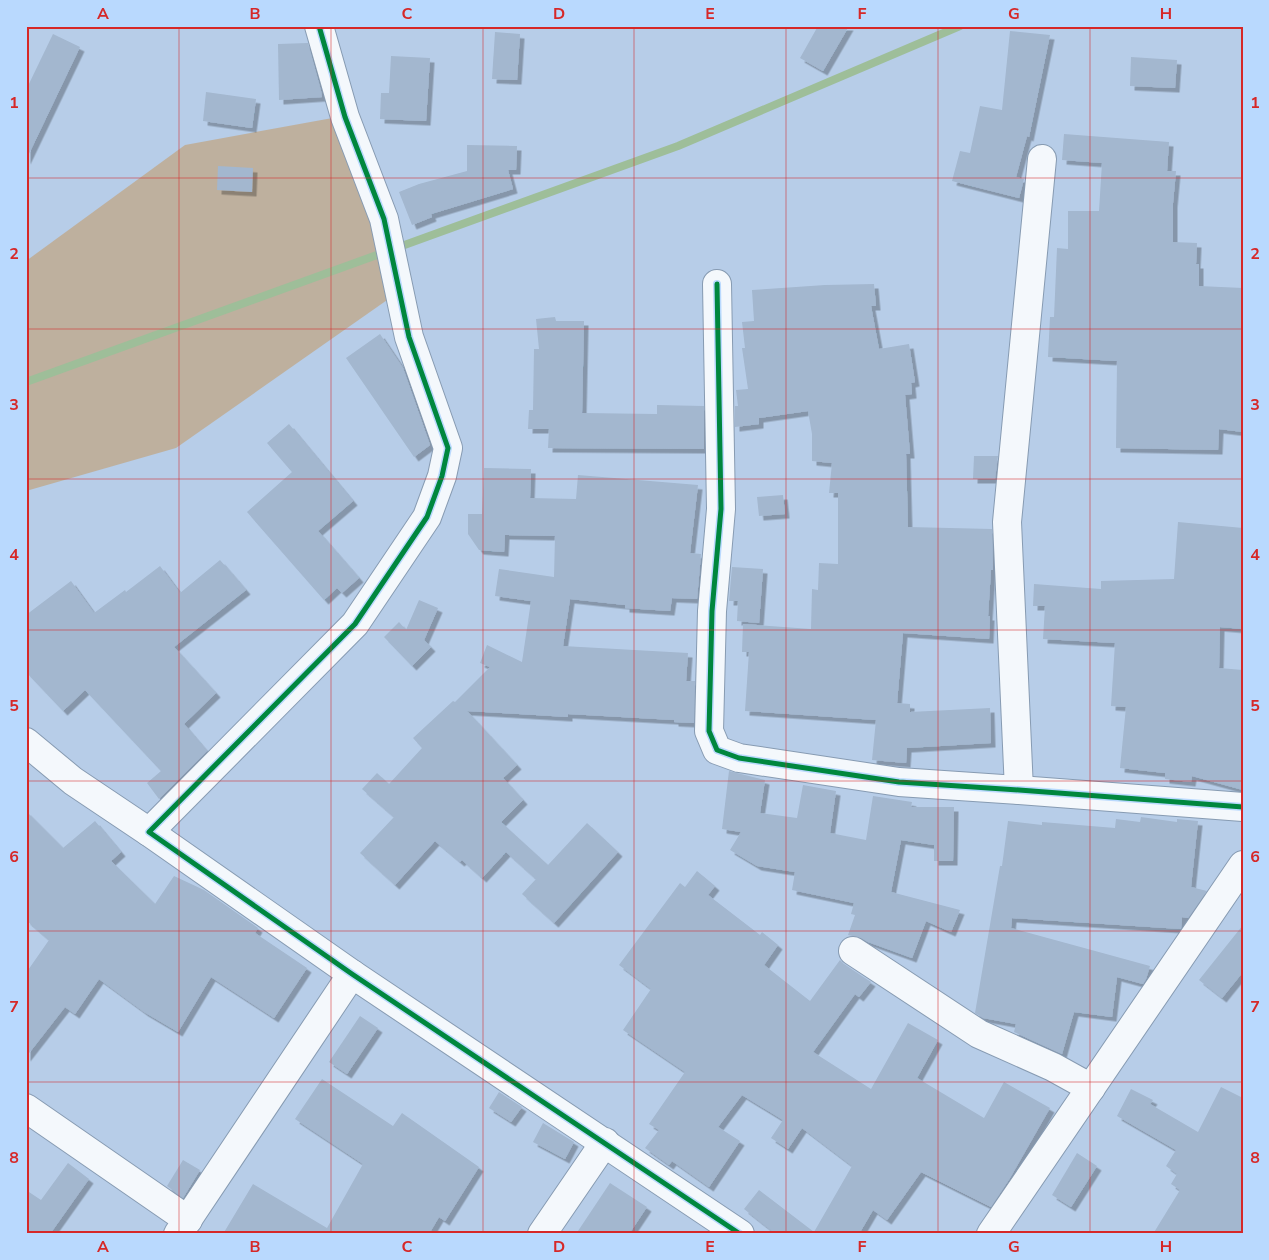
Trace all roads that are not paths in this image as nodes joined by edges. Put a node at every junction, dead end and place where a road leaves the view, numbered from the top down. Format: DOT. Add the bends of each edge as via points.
graph roads {
  1 [pos="319,26"];
  2 [pos="1042,159"];
  3 [pos="717,284"];
  4 [pos="26,742"];
  5 [pos="1019,790"];
  6 [pos="1243,807"];
  7 [pos="149,832"];
  8 [pos="1243,865"];
  9 [pos="853,951"];
  10 [pos="352,974"];
  11 [pos="1091,1088"];
  12 [pos="26,1108"];
  13 [pos="605,1142"];
  14 [pos="183,1227"];
  15 [pos="542,1234"];
  16 [pos="740,1234"];
  17 [pos="991,1234"];
  1 -- 7 [label="street" via="345,117 384,219 409,337 448,448 427,517 355,624"];
  2 -- 5 [label="street" via="1007,522"];
  3 -- 5 [label="street" via="721,509 712,611 709,731 717,750 739,758 900,782"];
  4 -- 7 [label="street" via="73,781"];
  5 -- 6 [label="street"];
  7 -- 10 [label="street"];
  8 -- 11 [label="street"];
  9 -- 11 [label="street" via="979,1034 1054,1067"];
  10 -- 13 [label="street"];
  10 -- 14 [label="street"];
  11 -- 17 [label="street"];
  12 -- 14 [label="street"];
  13 -- 15 [label="street"];
  13 -- 16 [label="street"];
}
